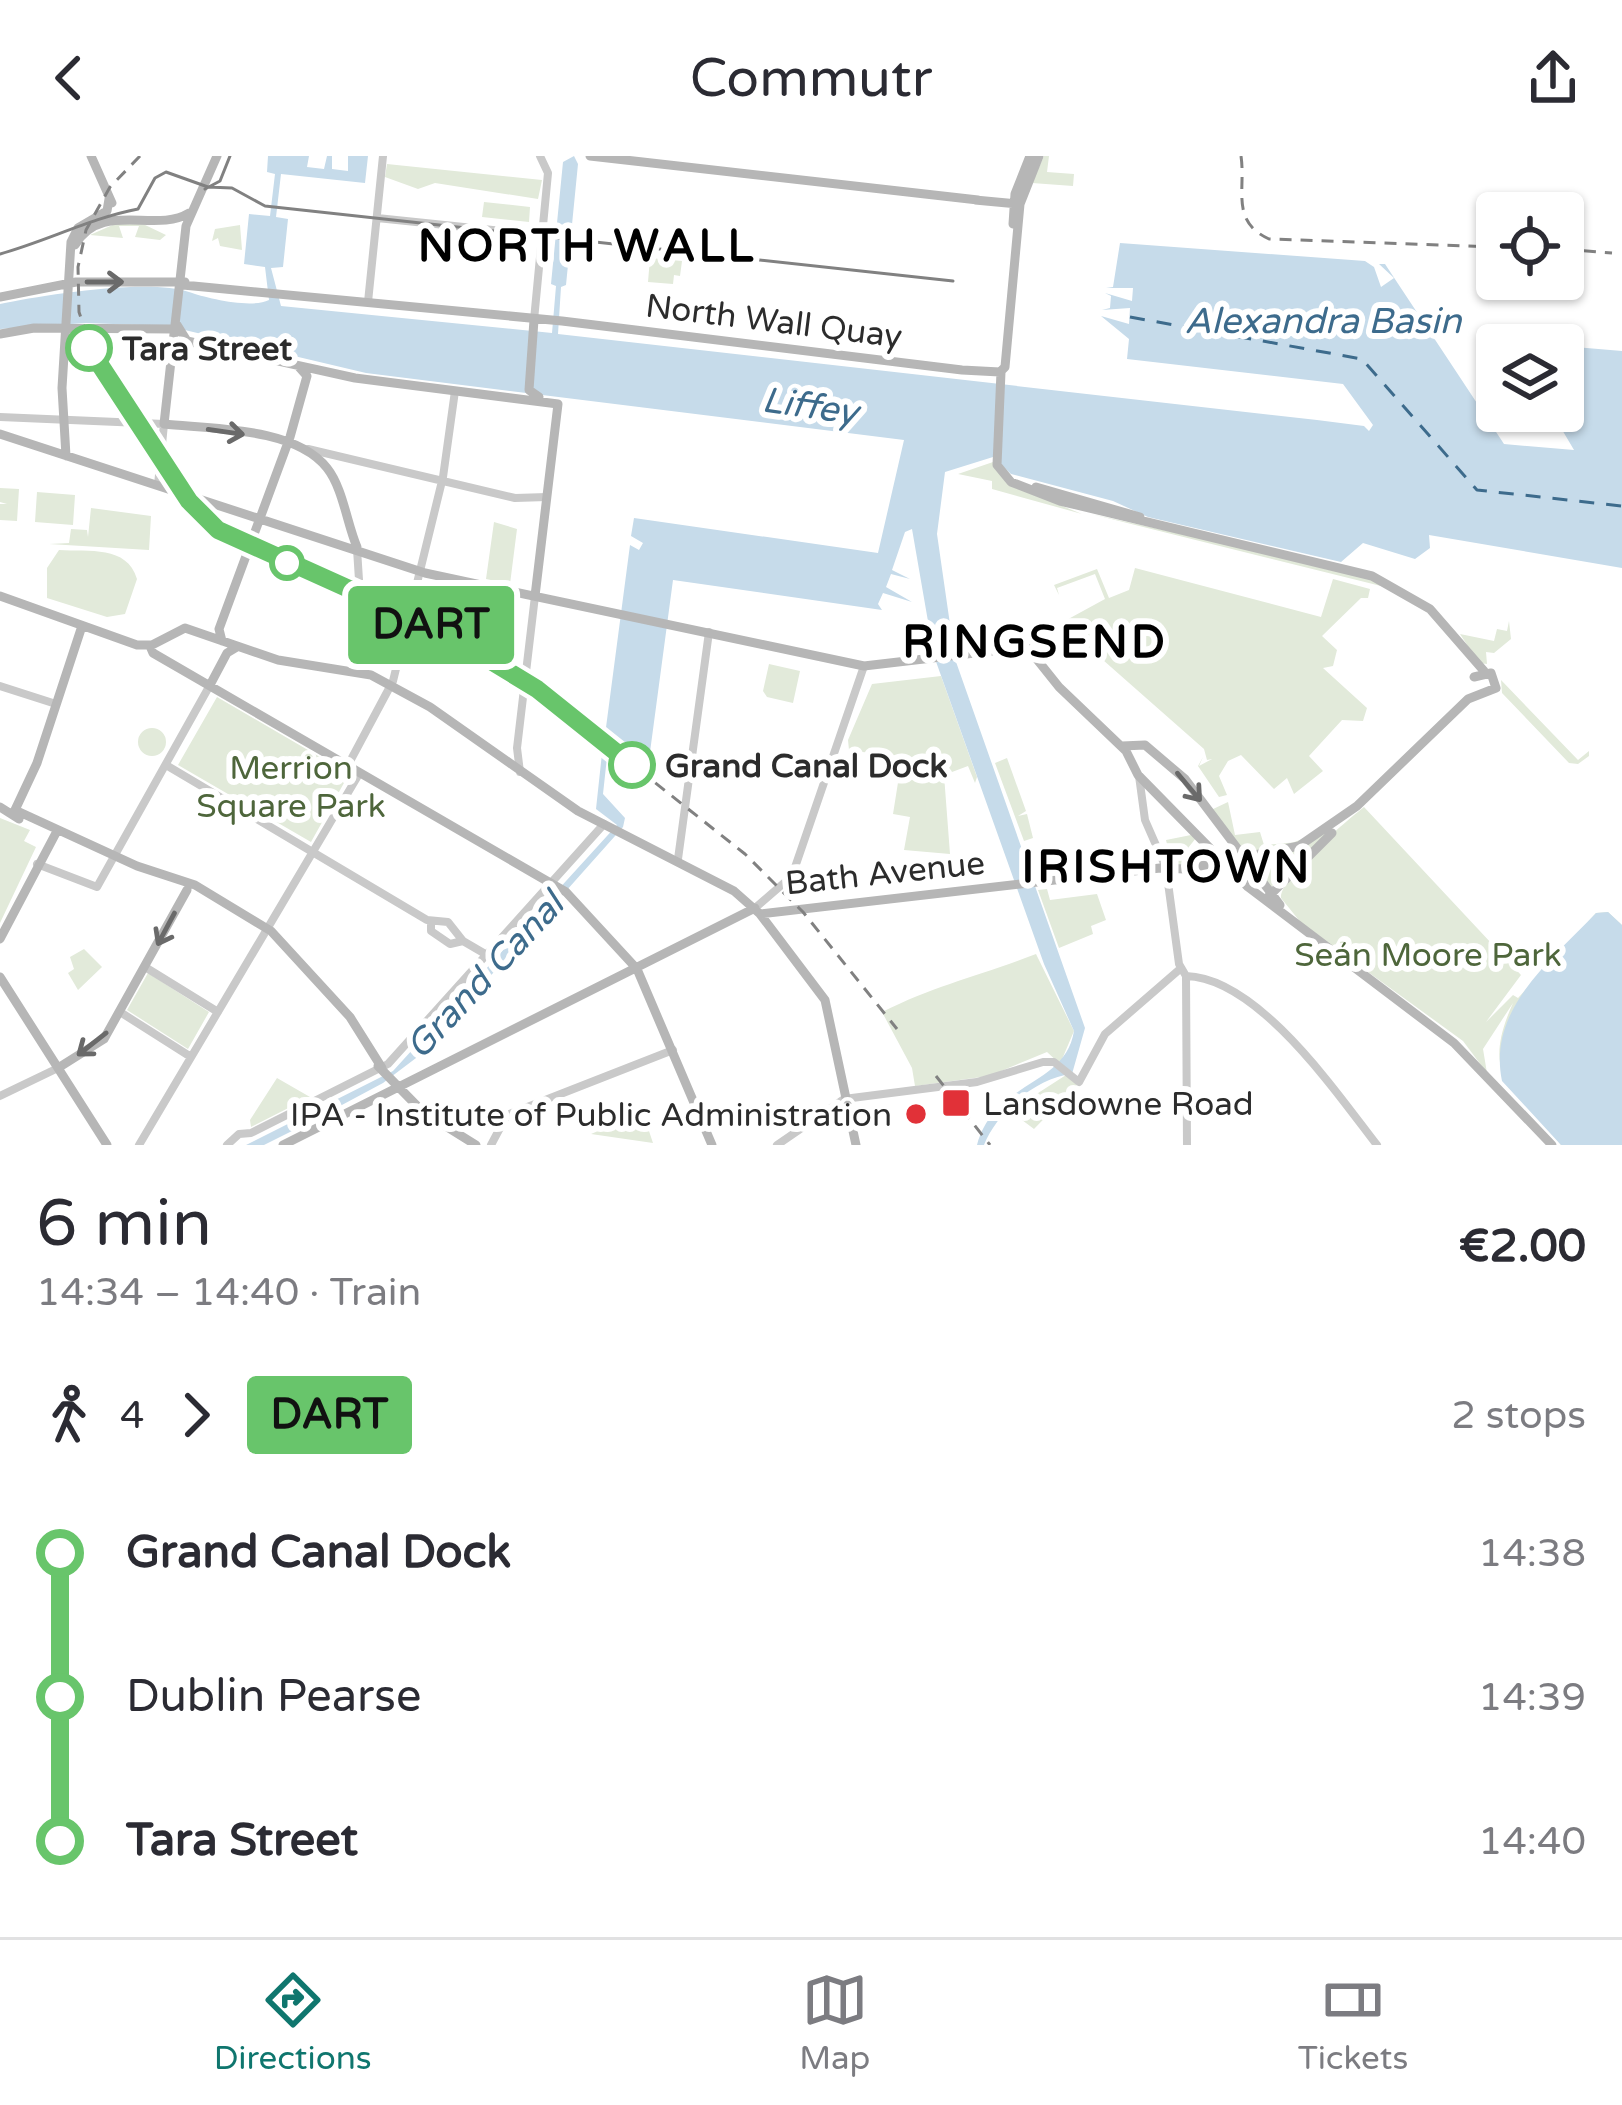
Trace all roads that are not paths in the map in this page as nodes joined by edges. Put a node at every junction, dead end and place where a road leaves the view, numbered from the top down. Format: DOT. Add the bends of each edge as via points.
graph roads {
  1 [pos="92,156"];
  2 [pos="217,156"];
  3 [pos="383,156"];
  4 [pos="540,156"];
  5 [pos="590,156"];
  6 [pos="1034,156"];
  7 [pos="110,199"];
  8 [pos="1017,204"];
  9 [pos="190,213"];
  10 [pos="121,218"];
  11 [pos="377,218"];
  12 [pos="157,220"];
  13 [pos="542,236"];
  14 [pos="185,257"];
  15 [pos="68,261"];
  16 [pos="185,285"];
  17 [pos="68,286"];
  18 [pos="0,297"];
  19 [pos="368,302"];
  20 [pos="539,324"];
  21 [pos="176,326"];
  22 [pos="66,327"];
  23 [pos="0,334"];
  24 [pos="293,365"];
  25 [pos="999,370"];
  26 [pos="322,371"];
  27 [pos="307,376"];
  28 [pos="455,391"];
  29 [pos="529,395"];
  30 [pos="0,417"];
  31 [pos="62,417"];
  32 [pos="164,424"];
  33 [pos="1,434"];
  34 [pos="288,443"];
  35 [pos="301,448"];
  36 [pos="66,456"];
  37 [pos="350,460"];
  38 [pos="333,478"];
  39 [pos="442,480"];
  40 [pos="158,485"];
  41 [pos="547,497"];
  42 [pos="254,517"];
  43 [pos="353,546"];
  44 [pos="420,572"];
  45 [pos="0,596"];
  46 [pos="535,596"];
  47 [pos="82,626"];
  48 [pos="219,628"];
  49 [pos="709,632"];
  50 [pos="209,637"];
  51 [pos="150,646"];
  52 [pos="224,646"];
  53 [pos="864,666"];
  54 [pos="364,673"];
  55 [pos="210,685"];
  56 [pos="0,686"];
  57 [pos="391,686"];
  58 [pos="56,704"];
  59 [pos="1122,746"];
  60 [pos="515,761"];
  61 [pos="166,765"];
  62 [pos="347,766"];
  63 [pos="359,774"];
  64 [pos="1138,775"];
  65 [pos="1357,806"];
  66 [pos="0,807"];
  67 [pos="15,814"];
  68 [pos="608,826"];
  69 [pos="56,831"];
  70 [pos="313,851"];
  71 [pos="1162,854"];
  72 [pos="113,856"];
  73 [pos="678,859"];
  74 [pos="1244,860"];
  75 [pos="1225,862"];
  76 [pos="38,863"];
  77 [pos="1166,868"];
  78 [pos="1149,869"];
  79 [pos="184,886"];
  80 [pos="560,887"];
  81 [pos="1257,894"];
  82 [pos="1269,897"];
  83 [pos="757,911"];
  84 [pos="431,922"];
  85 [pos="266,931"];
  86 [pos="0,939"];
  87 [pos="463,941"];
  88 [pos="487,956"];
  89 [pos="145,967"];
  90 [pos="637,969"];
  91 [pos="1183,972"];
  92 [pos="0,977"];
  93 [pos="120,1012"];
  94 [pos="218,1012"];
  95 [pos="673,1050"];
  96 [pos="191,1058"];
  97 [pos="58,1068"];
  98 [pos="390,1078"];
  99 [pos="0,1096"];
  100 [pos="849,1099"];
  101 [pos="462,1141"];
  102 [pos="107,1145"];
  103 [pos="139,1145"];
  104 [pos="227,1145"];
  105 [pos="284,1145"];
  106 [pos="476,1145"];
  107 [pos="491,1145"];
  108 [pos="712,1145"];
  109 [pos="777,1145"];
  110 [pos="856,1145"];
  111 [pos="1187,1145"];
  112 [pos="1377,1145"];
  113 [pos="1552,1145"];
  1 -- 7 [label="main road"];
  2 -- 9 [label="main road"];
  3 -- 11 [label="street"];
  4 -- 13 [label="street" via="548,173"];
  5 -- 8 [label="main road"];
  6 -- 8 [label="main road"];
  7 -- 10 [label="main road"];
  7 -- 15 [label="main road" via="104,214 78,228"];
  8 -- 25 [label="main road"];
  9 -- 12 [label="main road"];
  9 -- 14 [label="main road"];
  10 -- 12 [label="main road"];
  10 -- 15 [label="main road" via="82,235"];
  11 -- 13 [label="street"];
  11 -- 19 [label="street"];
  12 -- 14 [label="main road"];
  13 -- 20 [label="street"];
  14 -- 16 [label="main road"];
  15 -- 17 [label="main road"];
  17 -- 16 [label="main road, one-way"];
  16 -- 19 [label="main road"];
  16 -- 21 [label="main road"];
  17 -- 18 [label="main road"];
  17 -- 22 [label="main road"];
  19 -- 20 [label="main road"];
  20 -- 25 [label="main road, North Wall Quay"];
  20 -- 29 [label="main road"];
  21 -- 22 [label="main road" via="168,333"];
  21 -- 24 [label="main road" via="189,342"];
  21 -- 32 [label="main road"];
  22 -- 23 [label="main road"];
  22 -- 31 [label="main road"];
  24 -- 26 [label="main road"];
  24 -- 27 [label="main road"];
  25 -- 65 [label="main road" via="997,461 1000,474 1018,485 1381,580 1430,608 1476,682"];
  26 -- 27 [label="main road"];
  26 -- 28 [label="main road"];
  27 -- 34 [label="main road"];
  28 -- 29 [label="main road"];
  28 -- 39 [label="street"];
  29 -- 41 [label="main road" via="558,404"];
  30 -- 31 [label="street"];
  31 -- 32 [label="street"];
  31 -- 36 [label="main road"];
  32 -- 34 [label="main road, one-way"];
  32 -- 40 [label="street"];
  33 -- 36 [label="main road"];
  34 -- 35 [label="main road"];
  34 -- 42 [label="main road"];
  35 -- 37 [label="street"];
  35 -- 38 [label="main road"];
  36 -- 40 [label="main road"];
  37 -- 38 [label="street"];
  37 -- 39 [label="street"];
  38 -- 43 [label="main road"];
  39 -- 41 [label="street"];
  39 -- 44 [label="street"];
  40 -- 42 [label="main road"];
  41 -- 46 [label="main road"];
  42 -- 43 [label="main road"];
  42 -- 48 [label="main road"];
  43 -- 44 [label="main road"];
  43 -- 54 [label="street"];
  44 -- 46 [label="main road"];
  44 -- 57 [label="street"];
  45 -- 47 [label="main road"];
  46 -- 49 [label="main road"];
  46 -- 60 [label="street"];
  47 -- 51 [label="main road"];
  47 -- 58 [label="main road"];
  48 -- 50 [label="main road"];
  48 -- 52 [label="main road"];
  49 -- 53 [label="main road"];
  49 -- 73 [label="street"];
  50 -- 51 [label="main road" via="183,628"];
  50 -- 52 [label="main road"];
  51 -- 55 [label="main road"];
  52 -- 54 [label="main road"];
  52 -- 55 [label="main road"];
  53 -- 59 [label="main road" via="1015,646 1034,652"];
  53 -- 83 [label="street" via="792,876"];
  54 -- 57 [label="main road"];
  55 -- 61 [label="street"];
  55 -- 62 [label="main road"];
  56 -- 58 [label="street"];
  57 -- 60 [label="main road"];
  57 -- 62 [label="street"];
  58 -- 67 [label="main road"];
  59 -- 64 [label="main road"];
  59 -- 74 [label="main road, one-way" via="1145,745 1185,779"];
  60 -- 68 [label="main road"];
  61 -- 70 [label="street"];
  61 -- 72 [label="street"];
  62 -- 63 [label="main road"];
  63 -- 70 [label="street"];
  63 -- 80 [label="main road"];
  64 -- 71 [label="street" via="1145,820"];
  64 -- 75 [label="main road"];
  65 -- 74 [label="main road, Bath Avenue" via="1299,846"];
  65 -- 82 [label="main road"];
  66 -- 67 [label="main road"];
  67 -- 69 [label="main road"];
  67 -- 76 [label="main road" via="43,832"];
  68 -- 73 [label="main road"];
  68 -- 80 [label="street"];
  69 -- 72 [label="main road"];
  69 -- 76 [label="main road"];
  70 -- 84 [label="street"];
  70 -- 85 [label="street"];
  71 -- 77 [label="street"];
  71 -- 78 [label="street"];
  72 -- 76 [label="street" via="96,888"];
  72 -- 79 [label="main road"];
  73 -- 83 [label="main road"];
  74 -- 75 [label="main road, Bath Avenue"];
  74 -- 81 [label="main road" via="1245,880"];
  74 -- 82 [label="main road"];
  75 -- 77 [label="main road, Bath Avenue"];
  75 -- 81 [label="main road"];
  76 -- 86 [label="main road"];
  77 -- 78 [label="main road, Bath Avenue"];
  77 -- 91 [label="street"];
  78 -- 83 [label="main road, Bath Avenue"];
  79 -- 85 [label="main road"];
  79 -- 89 [label="main road, one-way"];
  80 -- 88 [label="street"];
  80 -- 90 [label="main road"];
  81 -- 82 [label="main road"];
  82 -- 113 [label="main road" via="1454,1043"];
  83 -- 90 [label="main road"];
  83 -- 100 [label="main road" via="825,1000"];
  84 -- 87 [label="street" via="452,924"];
  84 -- 87 [label="street" via="438,938"];
  85 -- 94 [label="street"];
  85 -- 98 [label="main road"];
  87 -- 88 [label="street"];
  88 -- 98 [label="street"];
  89 -- 93 [label="main road"];
  89 -- 94 [label="street"];
  90 -- 95 [label="main road"];
  90 -- 98 [label="main road"];
  91 -- 100 [label="street" via="1105,1034 1079,1082 1043,1062 977,1082"];
  91 -- 111 [label="street"];
  91 -- 112 [label="street" via="1236,990 1264,1012"];
  92 -- 97 [label="main road"];
  93 -- 96 [label="street"];
  93 -- 97 [label="main road, one-way" via="104,1039"];
  94 -- 96 [label="street"];
  95 -- 107 [label="street" via="507,1115"];
  95 -- 108 [label="main road"];
  96 -- 103 [label="street"];
  97 -- 99 [label="street"];
  97 -- 102 [label="main road"];
  98 -- 101 [label="main road"];
  98 -- 104 [label="street"];
  98 -- 105 [label="main road"];
  100 -- 109 [label="street"];
  100 -- 110 [label="main road"];
  101 -- 106 [label="main road"];
}
